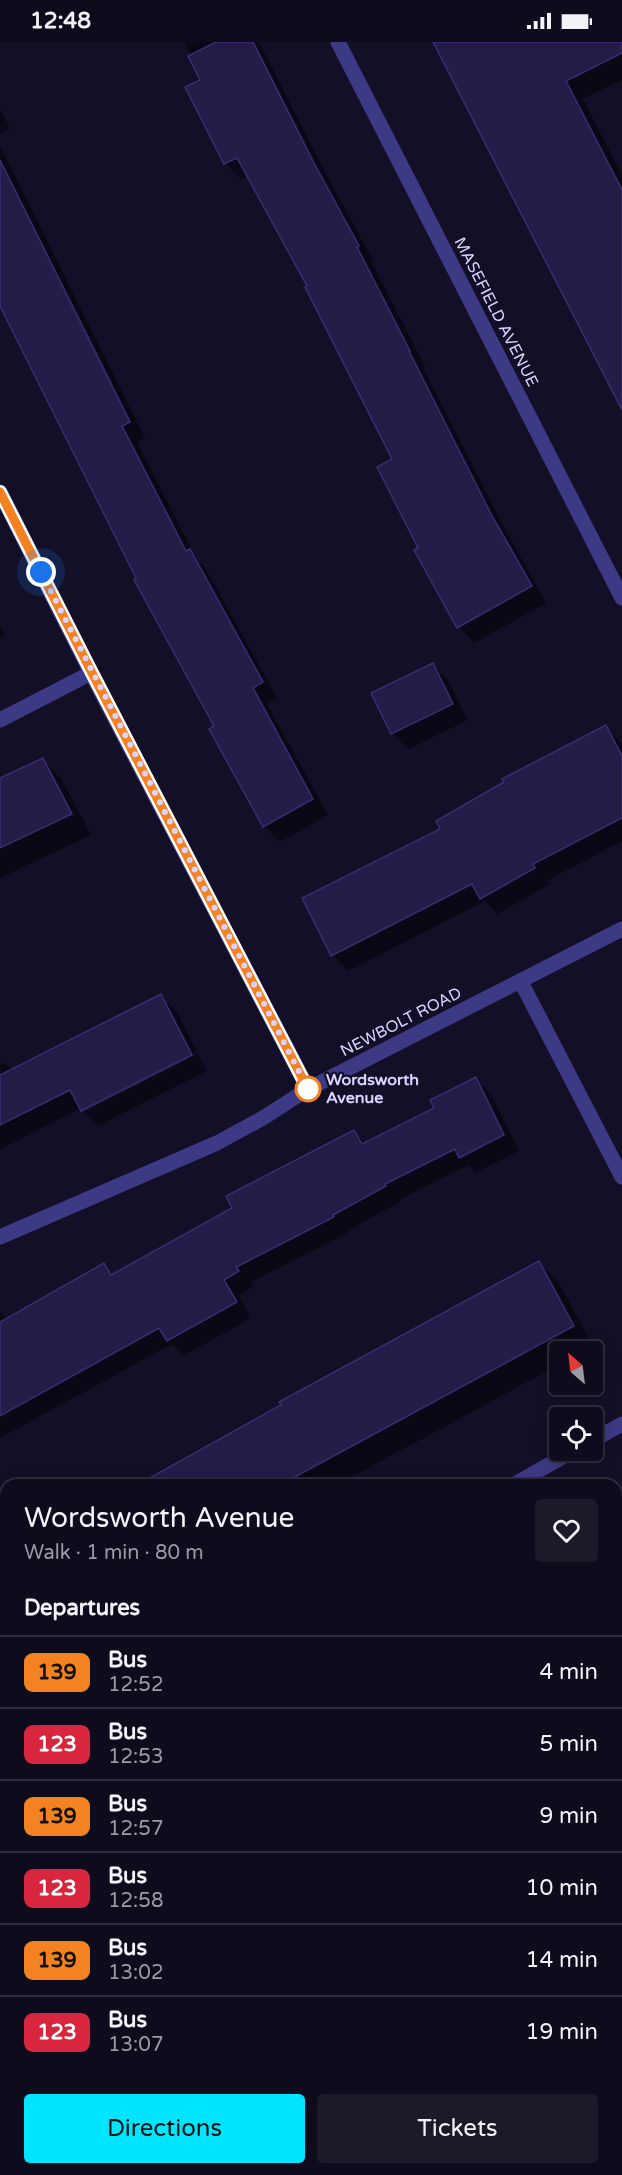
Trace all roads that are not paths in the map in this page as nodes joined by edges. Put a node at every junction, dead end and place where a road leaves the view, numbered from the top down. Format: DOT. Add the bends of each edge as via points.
graph roads {
  1 [pos="338,42"];
  2 [pos="0,492"];
  3 [pos="622,598"];
  4 [pos="92,673"];
  5 [pos="0,720"];
  6 [pos="622,929"];
  7 [pos="520,982"];
  8 [pos="308,1089"];
  9 [pos="622,1177"];
  10 [pos="0,1237"];
  11 [pos="622,1424"];
  12 [pos="603,1435"];
  13 [pos="556,1461"];
  14 [pos="524,1479"];
  1 -- 3 [label="street, MASEFIELD AVENUE"];
  2 -- 4 [label="street"];
  4 -- 5 [label="street"];
  4 -- 8 [label="street"];
  6 -- 7 [label="street, NEWBOLT ROAD"];
  7 -- 8 [label="street, NEWBOLT ROAD"];
  7 -- 9 [label="street"];
  8 -- 10 [label="street, NEWBOLT ROAD" via="217,1143"];
  11 -- 12 [label="street"];
  13 -- 14 [label="street"];
}
